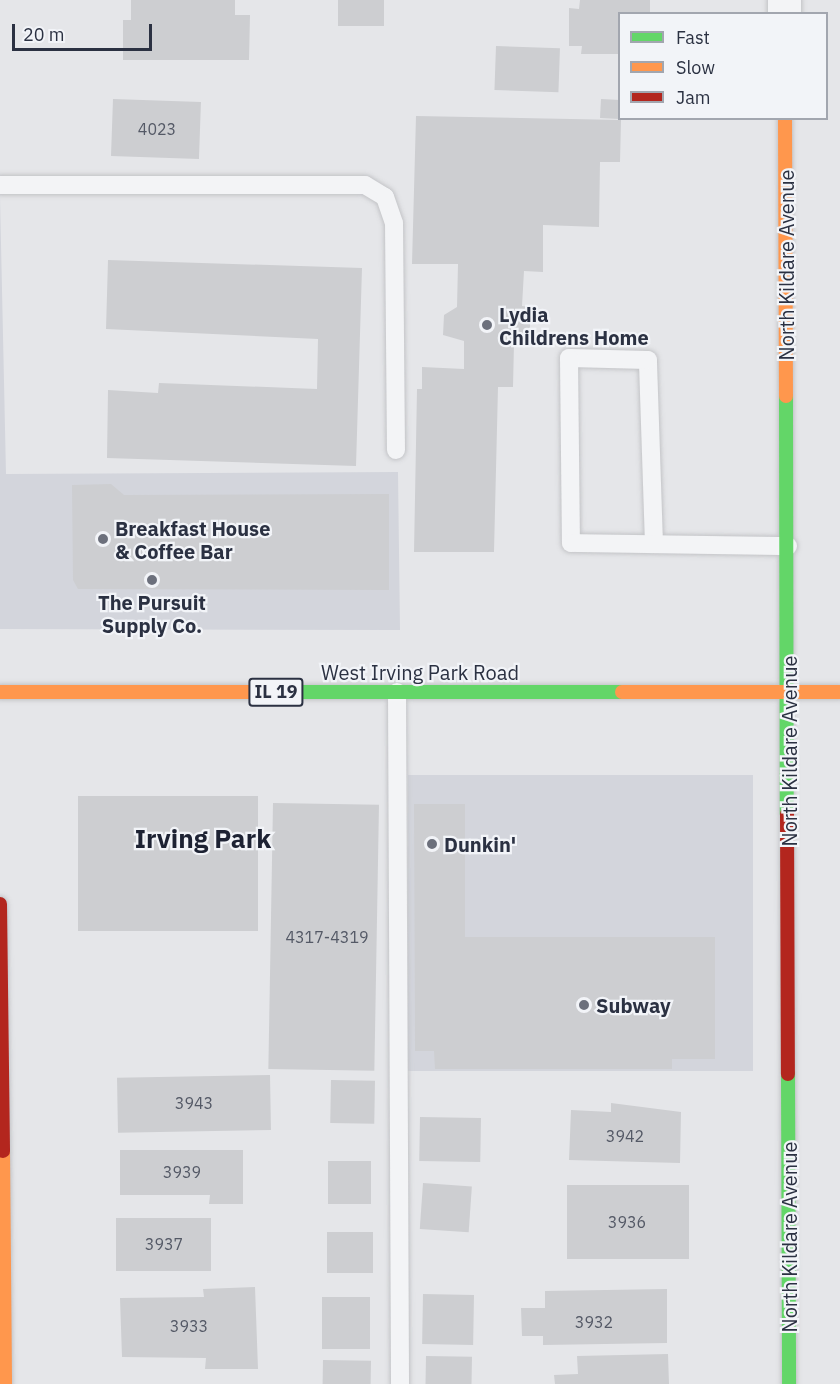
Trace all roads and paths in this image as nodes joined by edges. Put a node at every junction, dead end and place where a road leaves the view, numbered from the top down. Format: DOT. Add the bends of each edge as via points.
graph roads {
  1 [pos="785,120"];
  2 [pos="0,184"];
  3 [pos="396,450"];
  4 [pos="654,544"];
  5 [pos="788,546"];
  6 [pos="0,692"];
  7 [pos="397,692"];
  8 [pos="789,692"];
  9 [pos="840,692"];
  10 [pos="0,904"];
  11 [pos="5,1384"];
  12 [pos="400,1384"];
  13 [pos="789,1384"];
  1 -- 5 [label="street, North Kildare Avenue"];
  2 -- 3 [label="lane" via="365,185 385,197 394,223"];
  4 -- 4 [label="lane" via="571,543 569,358 648,360"];
  4 -- 5 [label="lane"];
  5 -- 8 [label="street, North Kildare Avenue"];
  6 -- 7 [label="street, West Irving Park Road / IL 19"];
  7 -- 8 [label="street, West Irving Park Road / IL 19"];
  7 -- 12 [label="lane"];
  8 -- 9 [label="street, West Irving Park Road / IL 19"];
  8 -- 13 [label="street, North Kildare Avenue"];
  10 -- 11 [label="street"];
}
